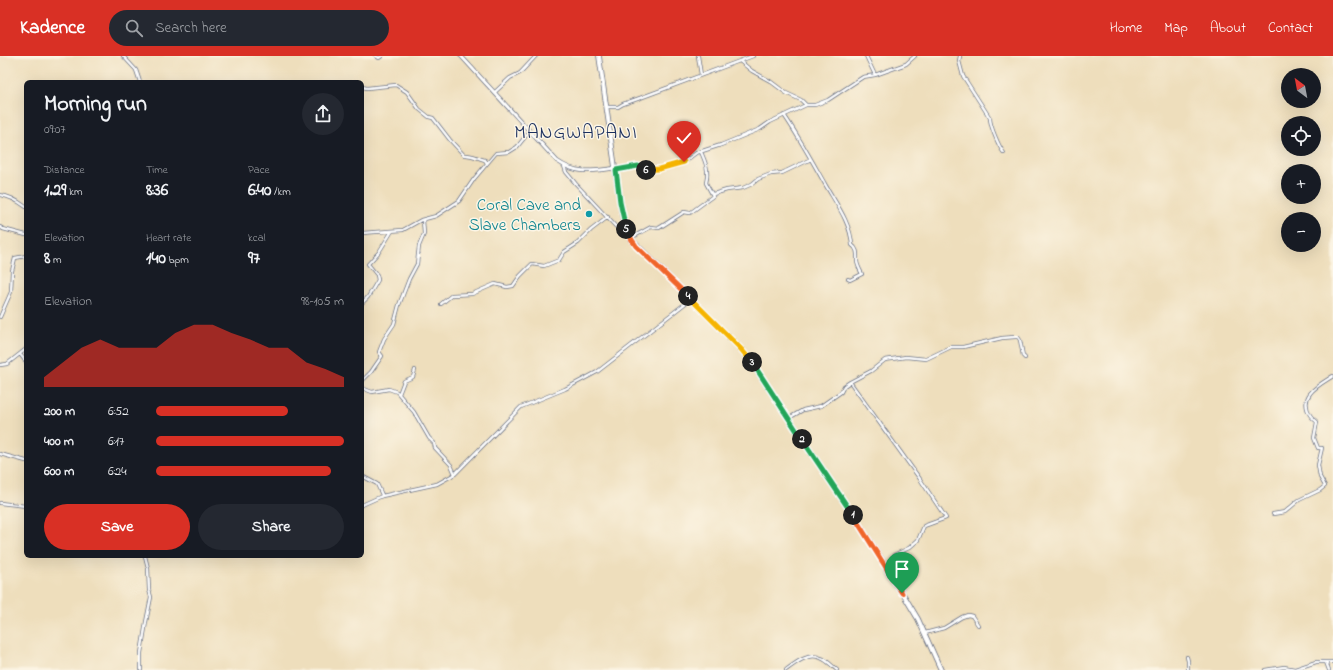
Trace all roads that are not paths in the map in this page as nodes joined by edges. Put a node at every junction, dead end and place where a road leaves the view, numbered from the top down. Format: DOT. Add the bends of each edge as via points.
graph roads {
  1 [pos="123,56"];
  2 [pos="376,56"];
  3 [pos="382,56"];
  4 [pos="461,56"];
  5 [pos="536,56"];
  6 [pos="599,56"];
  7 [pos="698,56"];
  8 [pos="753,56"];
  9 [pos="866,56"];
  10 [pos="960,56"];
  11 [pos="914,57"];
  12 [pos="741,62"];
  13 [pos="701,75"];
  14 [pos="875,75"];
  15 [pos="139,80"];
  16 [pos="364,87"];
  17 [pos="495,92"];
  18 [pos="806,105"];
  19 [pos="606,107"];
  20 [pos="784,115"];
  21 [pos="529,132"];
  22 [pos="701,152"];
  23 [pos="1004,153"];
  24 [pos="811,159"];
  25 [pos="487,163"];
  26 [pos="564,166"];
  27 [pos="616,169"];
  28 [pos="713,194"];
  29 [pos="0,195"];
  30 [pos="24,206"];
  31 [pos="608,217"];
  32 [pos="423,220"];
  33 [pos="0,227"];
  34 [pos="393,230"];
  35 [pos="627,232"];
  36 [pos="364,233"];
  37 [pos="24,234"];
  38 [pos="631,239"];
  39 [pos="24,256"];
  40 [pos="848,279"];
  41 [pos="691,299"];
  42 [pos="364,301"];
  43 [pos="441,304"];
  44 [pos="0,317"];
  45 [pos="24,351"];
  46 [pos="20,354"];
  47 [pos="1025,358"];
  48 [pos="24,359"];
  49 [pos="0,365"];
  50 [pos="415,370"];
  51 [pos="1333,376"];
  52 [pos="364,378"];
  53 [pos="850,382"];
  54 [pos="364,389"];
  55 [pos="399,394"];
  56 [pos="789,418"];
  57 [pos="0,454"];
  58 [pos="24,460"];
  59 [pos="455,474"];
  60 [pos="364,477"];
  61 [pos="382,496"];
  62 [pos="0,503"];
  63 [pos="364,504"];
  64 [pos="24,506"];
  65 [pos="1273,514"];
  66 [pos="146,558"];
  67 [pos="887,567"];
  68 [pos="978,625"];
  69 [pos="925,633"];
  70 [pos="1187,657"];
  71 [pos="1326,662"];
  72 [pos="1333,662"];
  73 [pos="141,670"];
  74 [pos="786,670"];
  75 [pos="837,670"];
  76 [pos="940,670"];
  77 [pos="1188,670"];
  78 [pos="1265,670"];
  79 [pos="1329,670"];
  1 -- 15 [label="street" via="136,70"];
  2 -- 3 [label="street"];
  4 -- 17 [label="street"];
  5 -- 17 [label="street" via="520,74 510,78"];
  6 -- 19 [label="main road"];
  7 -- 13 [label="street"];
  8 -- 12 [label="street"];
  9 -- 14 [label="street"];
  10 -- 23 [label="street" via="963,76 990,118"];
  11 -- 14 [label="street" via="906,64"];
  12 -- 13 [label="street"];
  12 -- 18 [label="street"];
  13 -- 19 [label="street" via="618,107"];
  14 -- 18 [label="street" via="863,77 828,100"];
  16 -- 25 [label="street" via="396,85 407,92 415,104 433,118 464,155 472,155"];
  17 -- 21 [label="street"];
  18 -- 20 [label="street"];
  19 -- 27 [label="main road"];
  20 -- 22 [label="street" via="760,129"];
  20 -- 24 [label="street"];
  21 -- 25 [label="street" via="517,147 509,152 497,152"];
  21 -- 26 [label="street"];
  22 -- 27 [label="street" via="684,162 659,169 646,171 638,166"];
  22 -- 28 [label="street" via="707,168 706,183"];
  24 -- 28 [label="street" via="782,173 758,179 743,188"];
  24 -- 40 [label="street" via="843,215 852,238 852,245 855,246 858,255 857,262 862,274"];
  25 -- 32 [label="street" via="453,206"];
  26 -- 27 [label="street" via="582,172"];
  26 -- 31 [label="street" via="576,184"];
  27 -- 35 [label="main road"];
  28 -- 38 [label="street" via="690,213 684,212 659,228 651,228"];
  29 -- 30 [label="street"];
  31 -- 35 [label="street" via="622,232"];
  31 -- 43 [label="street" via="578,244 564,252 558,260 544,266 532,264 513,286 495,284 472,294 452,295"];
  32 -- 34 [label="street" via="403,230"];
  32 -- 52 [label="street" via="424,234 419,246 417,264 409,278 394,324 379,352 382,356 372,372"];
  33 -- 37 [label="street"];
  34 -- 36 [label="street"];
  34 -- 42 [label="street" via="368,264 378,280"];
  35 -- 38 [label="main road"];
  38 -- 41 [label="main road"];
  39 -- 44 [label="street" via="15,258 11,292"];
  41 -- 56 [label="main road" via="750,360"];
  41 -- 59 [label="street" via="598,372 521,407"];
  45 -- 46 [label="street"];
  46 -- 48 [label="street"];
  46 -- 49 [label="street" via="7,364"];
  47 -- 53 [label="street" via="1018,337 1002,338 947,348 926,359 906,357 885,360"];
  50 -- 55 [label="street" via="413,377 404,381"];
  51 -- 65 [label="street" via="1315,386 1309,393 1307,402 1310,415 1317,422 1314,438 1318,448 1322,448 1318,465 1325,486 1299,500 1285,512"];
  53 -- 56 [label="street" via="821,406 803,410"];
  53 -- 67 [label="street" via="946,518 924,526 918,540 896,554"];
  54 -- 55 [label="street" via="372,392 389,389"];
  55 -- 59 [label="street"];
  56 -- 67 [label="main road"];
  57 -- 58 [label="street"];
  59 -- 61 [label="street" via="437,484"];
  60 -- 61 [label="street" via="377,484"];
  61 -- 63 [label="street"];
  62 -- 64 [label="street"];
  66 -- 73 [label="street" via="151,597 141,653"];
  67 -- 69 [label="main road"];
  68 -- 69 [label="street" via="972,616 968,615 944,628"];
  69 -- 76 [label="main road"];
  70 -- 77 [label="street"];
  71 -- 72 [label="street"];
  71 -- 78 [label="street" via="1316,662 1295,669 1279,667"];
  71 -- 79 [label="street"];
  74 -- 75 [label="street" via="800,659 812,656 821,657"];
}
